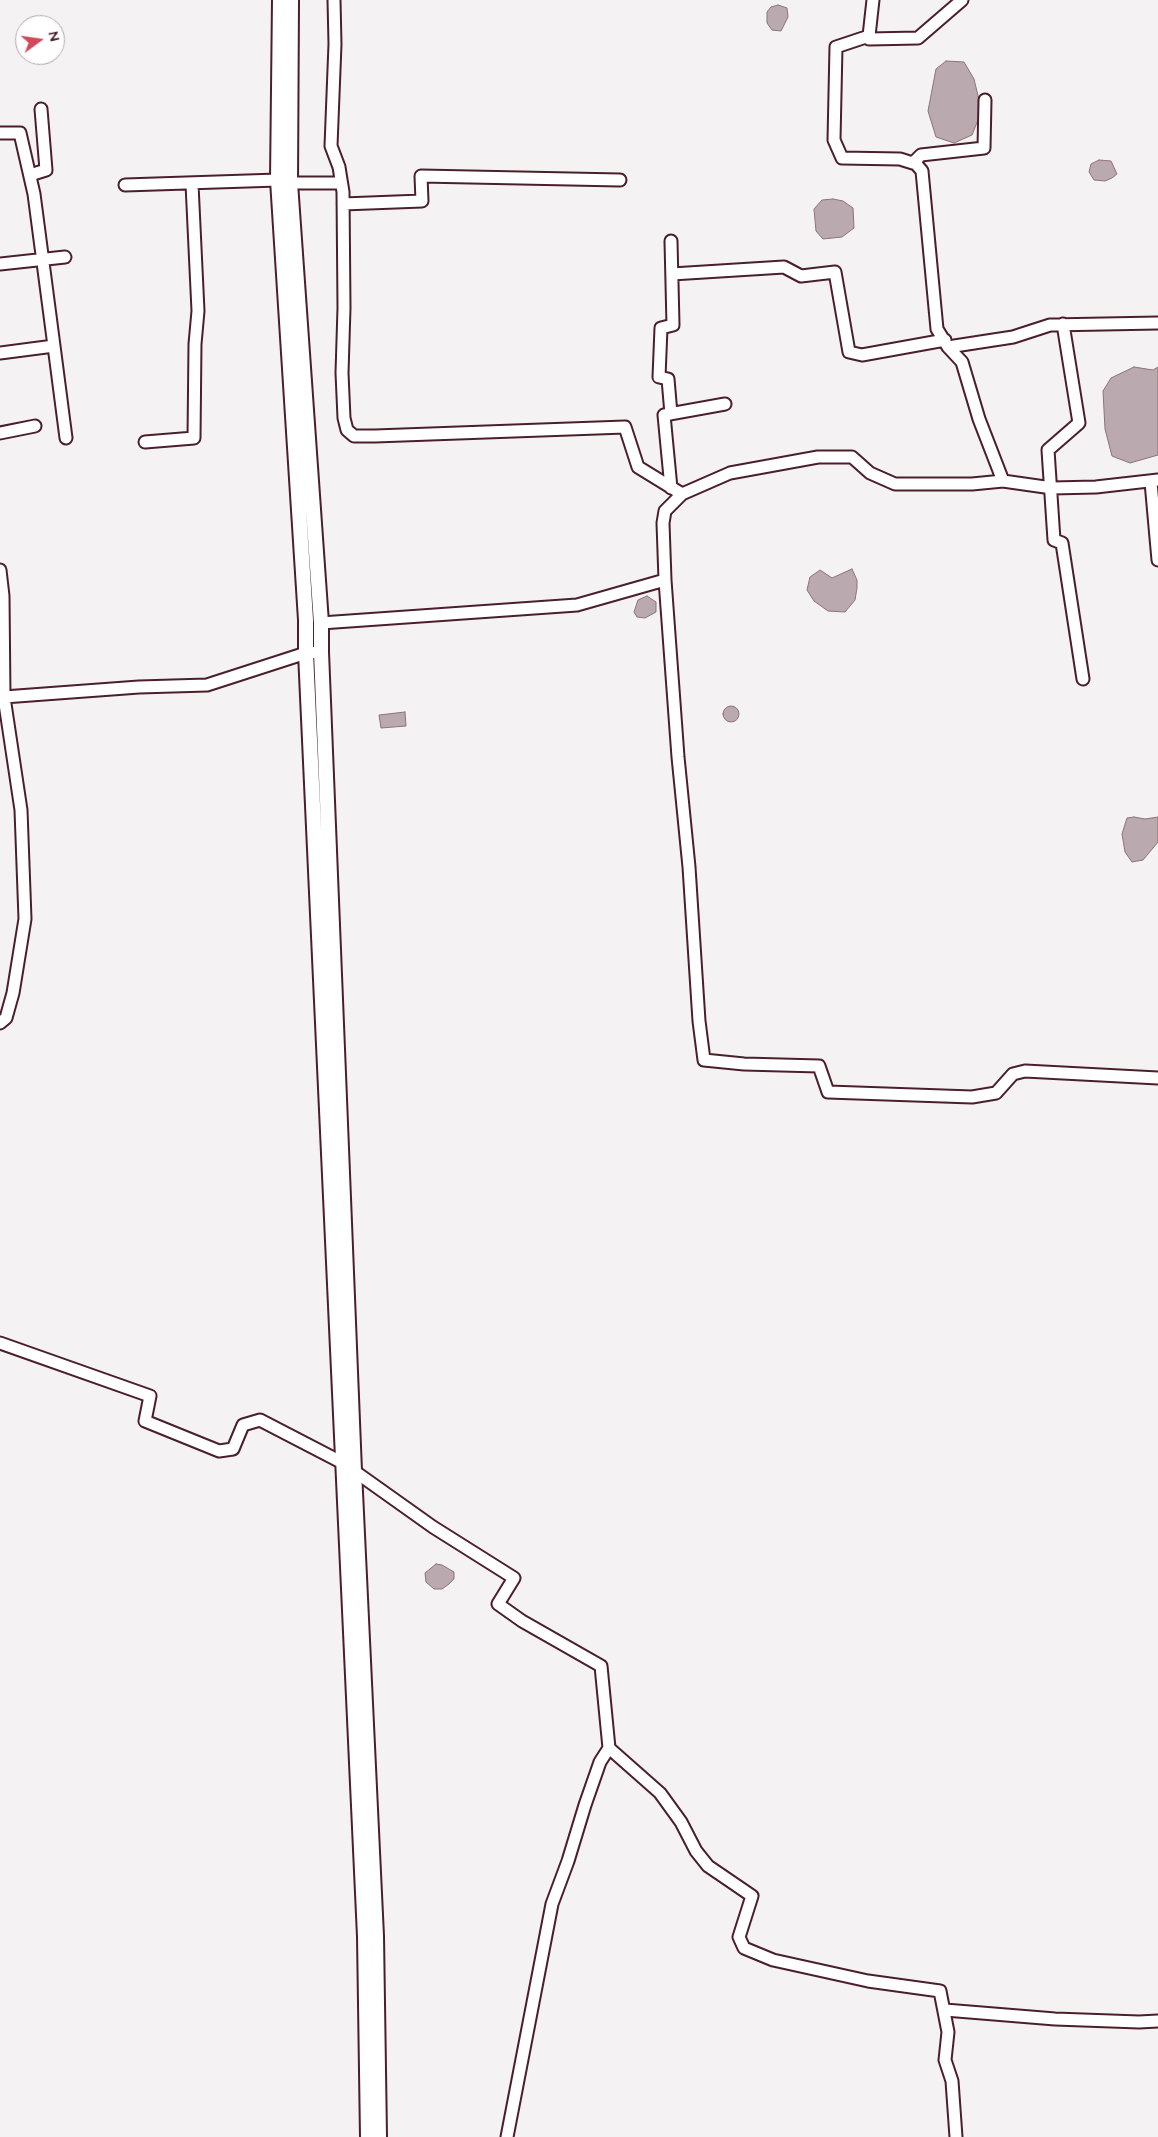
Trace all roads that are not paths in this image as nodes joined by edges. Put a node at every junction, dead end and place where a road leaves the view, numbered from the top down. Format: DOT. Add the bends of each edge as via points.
graph roads {
  1 [pos="280,0"];
  2 [pos="291,0"];
  3 [pos="334,0"];
  4 [pos="873,0"];
  5 [pos="962,0"];
  6 [pos="869,39"];
  7 [pos="985,100"];
  8 [pos="40,108"];
  9 [pos="0,134"];
  10 [pos="914,163"];
  11 [pos="30,175"];
  12 [pos="620,180"];
  13 [pos="284,181"];
  14 [pos="341,183"];
  15 [pos="192,184"];
  16 [pos="124,185"];
  17 [pos="343,204"];
  18 [pos="671,242"];
  19 [pos="65,257"];
  20 [pos="44,259"];
  21 [pos="0,264"];
  22 [pos="672,274"];
  23 [pos="1158,323"];
  24 [pos="1063,324"];
  25 [pos="947,343"];
  26 [pos="54,346"];
  27 [pos="0,353"];
  28 [pos="725,404"];
  29 [pos="671,414"];
  30 [pos="35,426"];
  31 [pos="0,433"];
  32 [pos="66,438"];
  33 [pos="145,442"];
  34 [pos="1003,481"];
  35 [pos="1155,481"];
  36 [pos="1052,488"];
  37 [pos="676,491"];
  38 [pos="1158,560"];
  39 [pos="0,570"];
  40 [pos="665,580"];
  41 [pos="1,596"];
  42 [pos="321,623"];
  43 [pos="321,652"];
  44 [pos="306,653"];
  45 [pos="1083,679"];
  46 [pos="4,697"];
  47 [pos="2,1020"];
  48 [pos="1158,1078"];
  49 [pos="0,1343"];
  50 [pos="348,1467"];
  51 [pos="609,1748"];
  52 [pos="945,2010"];
  53 [pos="1158,2021"];
  54 [pos="368,2137"];
  55 [pos="379,2137"];
  56 [pos="507,2137"];
  57 [pos="956,2137"];
  1 -- 13 [label="main road"];
  2 -- 13 [label="main road"];
  3 -- 14 [label="street" via="331,146"];
  4 -- 10 [label="street" via="869,36 836,47 834,140 842,158 900,159"];
  5 -- 6 [label="street" via="918,38"];
  7 -- 10 [label="street" via="984,148 921,155"];
  8 -- 11 [label="street" via="46,170"];
  9 -- 11 [label="street" via="20,133"];
  10 -- 25 [label="street" via="922,171 937,329"];
  11 -- 20 [label="street"];
  12 -- 17 [label="street" via="420,176 422,201"];
  13 -- 14 [label="street"];
  13 -- 15 [label="street"];
  13 -- 42 [label="main road"];
  13 -- 44 [label="main road"];
  14 -- 17 [label="street"];
  15 -- 16 [label="street"];
  15 -- 33 [label="street" via="198,311 194,438"];
  17 -- 37 [label="street" via="342,373 346,430 354,436 368,436 625,427 638,467"];
  18 -- 22 [label="street"];
  19 -- 20 [label="street"];
  20 -- 21 [label="street"];
  20 -- 26 [label="street"];
  22 -- 25 [label="street" via="784,267 801,276 835,272 849,352 862,354"];
  22 -- 29 [label="street" via="673,326 661,328 659,377 668,379"];
  23 -- 24 [label="street"];
  24 -- 25 [label="street" via="1013,337"];
  24 -- 36 [label="street" via="1079,423 1048,450"];
  25 -- 34 [label="street" via="962,362"];
  26 -- 27 [label="street"];
  26 -- 32 [label="street"];
  28 -- 29 [label="street"];
  29 -- 37 [label="street" via="664,415"];
  30 -- 31 [label="street"];
  34 -- 36 [label="street"];
  34 -- 37 [label="street" via="895,484 870,473 852,457 818,457 730,473"];
  35 -- 36 [label="street"];
  35 -- 38 [label="street"];
  36 -- 45 [label="street" via="1054,540 1062,543"];
  37 -- 40 [label="street" via="665,511 663,523"];
  39 -- 41 [label="street"];
  40 -- 42 [label="street" via="578,604"];
  40 -- 48 [label="street" via="704,1060 819,1066 828,1092 972,1097 996,1093 1013,1074 1025,1070"];
  41 -- 46 [label="street"];
  42 -- 43 [label="main road"];
  43 -- 44 [label="street"];
  43 -- 50 [label="main road"];
  44 -- 46 [label="street" via="207,685 139,686"];
  44 -- 50 [label="main road"];
  46 -- 47 [label="street" via="20,810 25,919 13,993"];
  49 -- 50 [label="street" via="150,1396 145,1421 219,1451 233,1448 243,1426 260,1420"];
  50 -- 51 [label="street" via="433,1527 514,1578 498,1604 601,1666"];
  50 -- 54 [label="main road" via="366,1936"];
  50 -- 55 [label="main road" via="376,1936"];
  51 -- 52 [label="street" via="660,1793 708,1866 752,1896 739,1937 744,1948 773,1960 868,1981 940,1990"];
  51 -- 56 [label="street" via="600,1762 552,1904"];
  52 -- 53 [label="street" via="1055,2019"];
  52 -- 57 [label="street" via="948,2032 945,2060 952,2081"];
}
